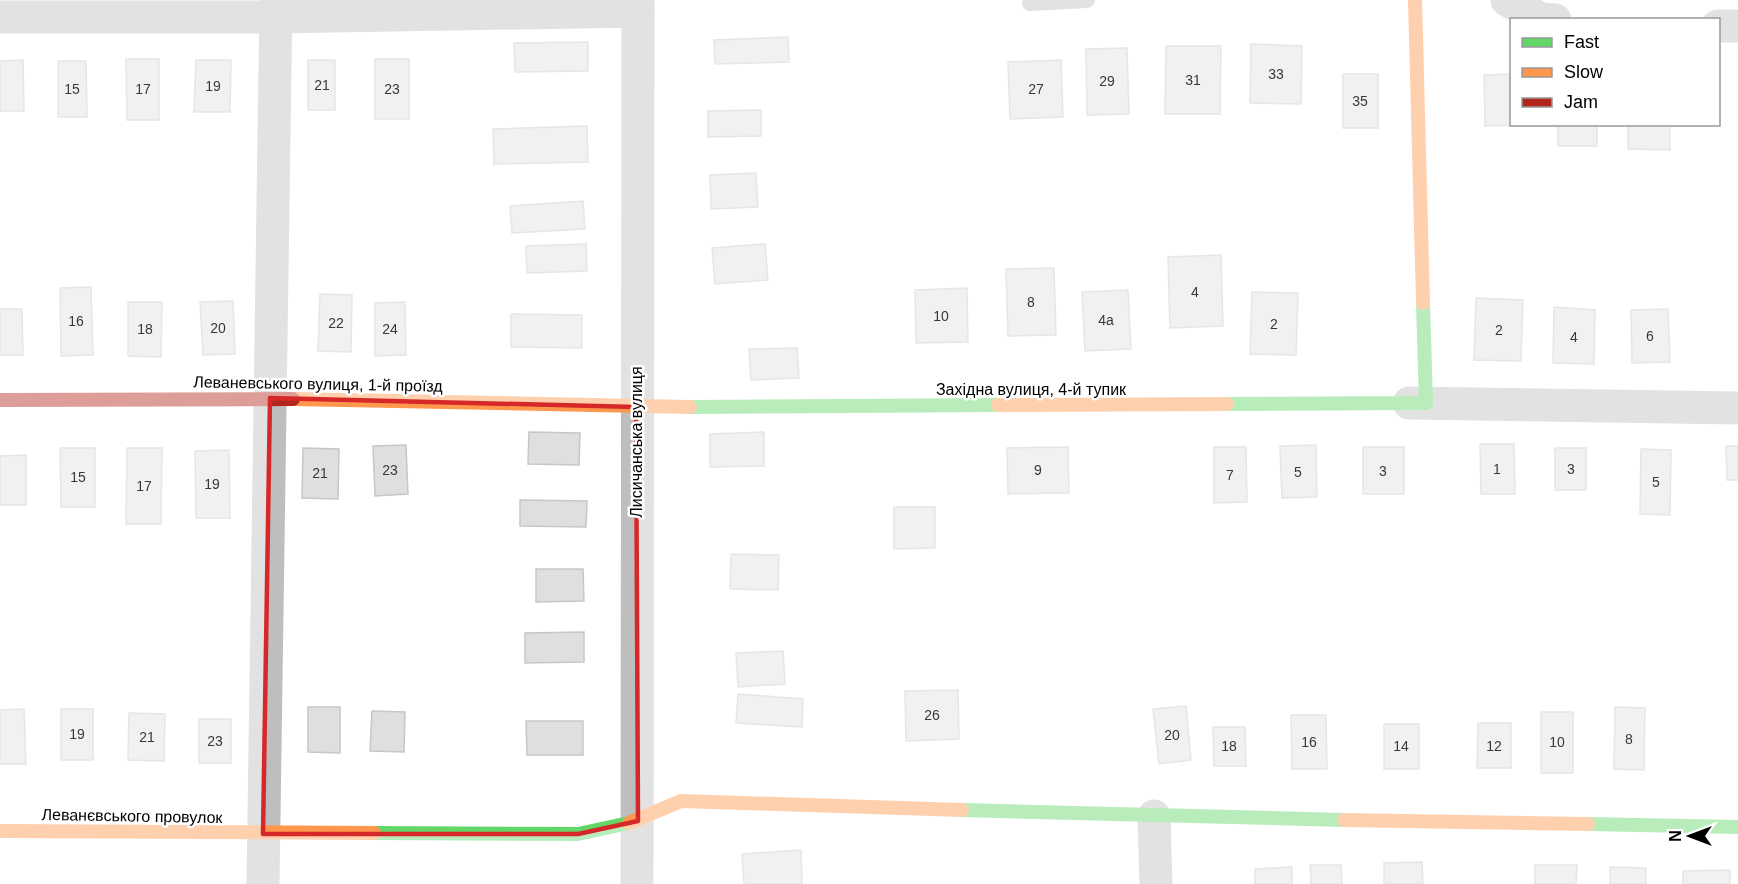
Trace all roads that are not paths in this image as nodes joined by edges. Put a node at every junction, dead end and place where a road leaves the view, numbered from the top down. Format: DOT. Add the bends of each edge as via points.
graph roads {
  1 [pos="1087,0"];
  2 [pos="1414,0"];
  3 [pos="1507,0"];
  4 [pos="1030,3"];
  5 [pos="638,5"];
  6 [pos="276,8"];
  7 [pos="0,17"];
  8 [pos="1539,18"];
  9 [pos="1720,26"];
  10 [pos="1738,26"];
  11 [pos="270,398"];
  12 [pos="0,400"];
  13 [pos="1417,403"];
  14 [pos="636,407"];
  15 [pos="1738,408"];
  16 [pos="1154,816"];
  17 [pos="638,821"];
  18 [pos="1738,827"];
  19 [pos="0,831"];
  20 [pos="263,834"];
  21 [pos="263,884"];
  22 [pos="637,884"];
  23 [pos="1156,884"];
  1 -- 4 [label="lane"];
  2 -- 13 [label="street"];
  3 -- 8 [label="street"];
  5 -- 6 [label="street"];
  5 -- 14 [label="street, Лисичанська вулиця"];
  6 -- 7 [label="street"];
  6 -- 11 [label="street"];
  9 -- 10 [label="street"];
  11 -- 12 [label="street, Леваневського вулиця, 1-й проїзд"];
  11 -- 14 [label="street, Леваневського вулиця, 1-й проїзд"];
  11 -- 20 [label="street"];
  13 -- 14 [label="street, Західна вулиця, 4-й тупик"];
  13 -- 15 [label="street"];
  14 -- 17 [label="street, Лисичанська вулиця"];
  16 -- 17 [label="street, Леванєвського провулок" via="681,801"];
  16 -- 18 [label="street, Леванєвського провулок"];
  16 -- 23 [label="street"];
  17 -- 20 [label="street, Леванєвського провулок" via="578,834"];
  17 -- 22 [label="street, Лисичанська вулиця"];
  19 -- 20 [label="street, Леванєвського провулок"];
  20 -- 21 [label="street"];
}
